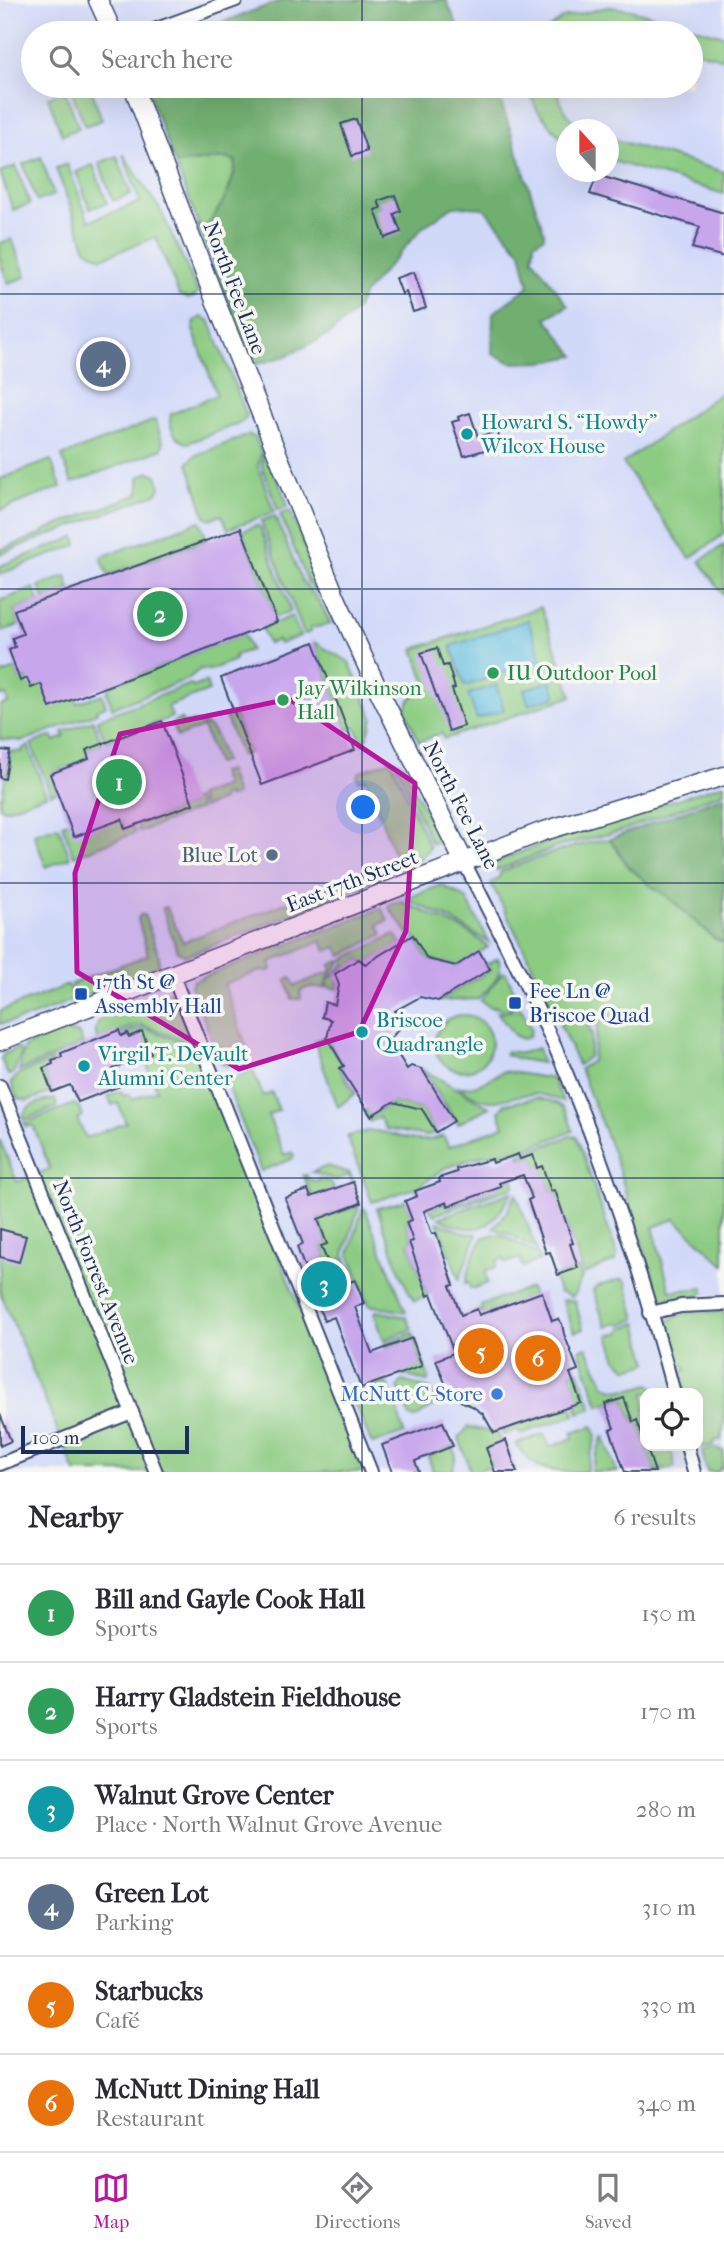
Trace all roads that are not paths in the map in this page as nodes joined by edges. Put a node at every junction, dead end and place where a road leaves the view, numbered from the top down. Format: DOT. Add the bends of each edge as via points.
graph roads {
  1 [pos="98,0"];
  2 [pos="236,0"];
  3 [pos="108,21"];
  4 [pos="179,21"];
  5 [pos="138,98"];
  6 [pos="724,776"];
  7 [pos="464,862"];
  8 [pos="173,976"];
  9 [pos="0,1041"];
  10 [pos="0,1086"];
  11 [pos="718,1304"];
  12 [pos="650,1313"];
  13 [pos="672,1388"];
  14 [pos="132,1412"];
  15 [pos="688,1451"];
  16 [pos="0,1464"];
  17 [pos="156,1472"];
  18 [pos="371,1472"];
  19 [pos="694,1472"];
  1 -- 3 [label="street"];
  2 -- 4 [label="street"];
  5 -- 7 [label="street, North Fee Lane" via="335,596"];
  6 -- 7 [label="street, East 17th Street" via="541,832"];
  7 -- 8 [label="street, East 17th Street"];
  7 -- 12 [label="street, North Fee Lane" via="563,1066 625,1228"];
  8 -- 9 [label="street, East 17th Street"];
  8 -- 18 [label="street"];
  10 -- 14 [label="street, North Forrest Avenue"];
  11 -- 12 [label="street"];
  12 -- 13 [label="street, North Fee Lane"];
  14 -- 16 [label="street"];
  14 -- 17 [label="street, North Forrest Avenue"];
  15 -- 19 [label="street"];
}
